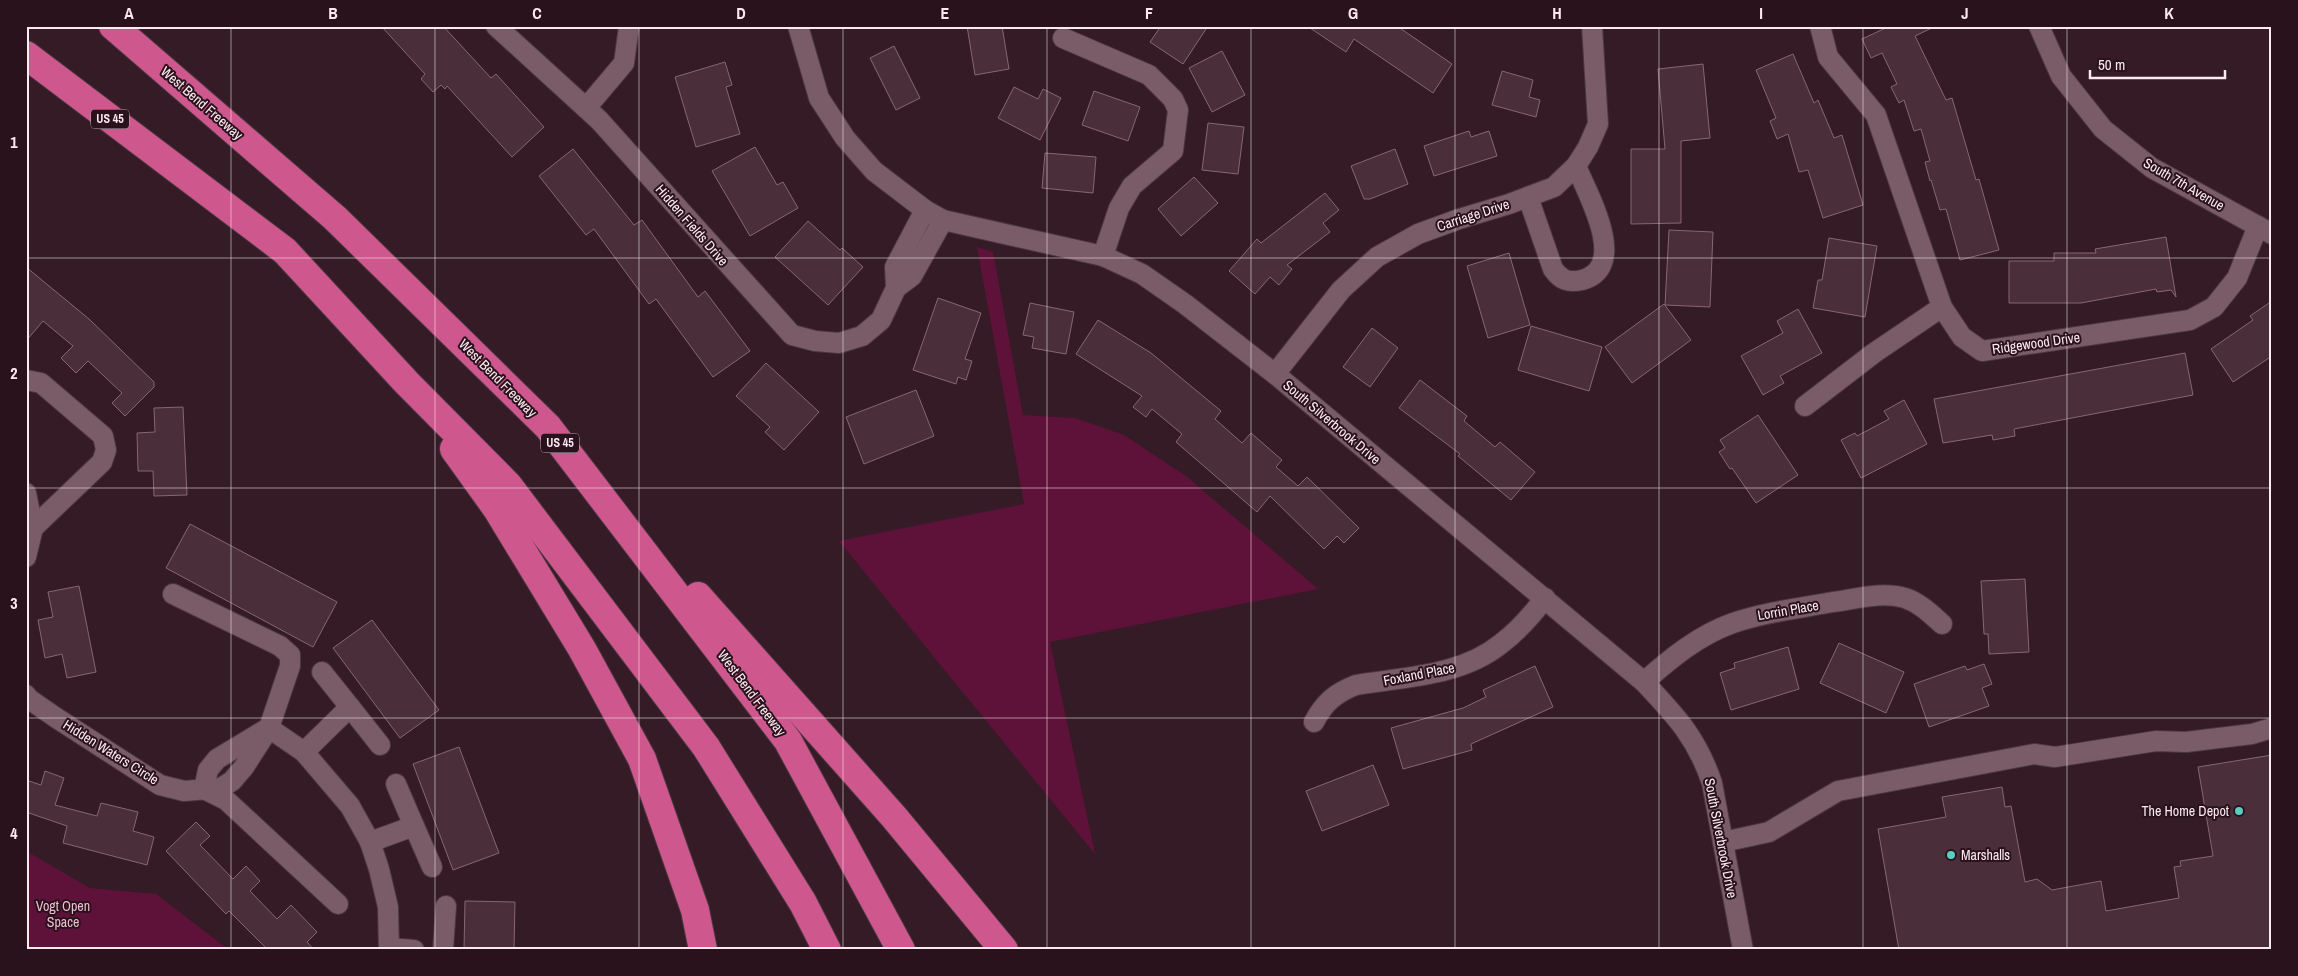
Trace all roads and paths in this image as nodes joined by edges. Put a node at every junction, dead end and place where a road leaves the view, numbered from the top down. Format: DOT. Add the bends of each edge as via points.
graph roads {
  1 [pos="113,26"];
  2 [pos="496,26"];
  3 [pos="629,26"];
  4 [pos="798,26"];
  5 [pos="1592,26"];
  6 [pos="1820,26"];
  7 [pos="2039,26"];
  8 [pos="1063,38"];
  9 [pos="26,55"];
  10 [pos="586,108"];
  11 [pos="1576,166"];
  12 [pos="1528,197"];
  13 [pos="925,210"];
  14 [pos="943,220"];
  15 [pos="2265,230"];
  16 [pos="1103,256"];
  17 [pos="896,288"];
  18 [pos="1942,307"];
  19 [pos="1275,374"];
  20 [pos="26,380"];
  21 [pos="407,383"];
  22 [pos="1806,406"];
  23 [pos="548,427"];
  24 [pos="26,493"];
  25 [pos="33,528"];
  26 [pos="26,557"];
  27 [pos="173,594"];
  28 [pos="1545,598"];
  29 [pos="1942,624"];
  30 [pos="322,672"];
  31 [pos="1644,682"];
  32 [pos="26,695"];
  33 [pos="350,707"];
  34 [pos="1314,722"];
  35 [pos="269,728"];
  36 [pos="2272,728"];
  37 [pos="380,745"];
  38 [pos="304,752"];
  39 [pos="396,784"];
  40 [pos="204,789"];
  41 [pos="414,826"];
  42 [pos="370,842"];
  43 [pos="1723,842"];
  44 [pos="432,868"];
  45 [pos="338,904"];
  46 [pos="446,906"];
  47 [pos="389,949"];
  48 [pos="414,950"];
  49 [pos="443,950"];
  50 [pos="703,950"];
  51 [pos="827,950"];
  52 [pos="901,950"];
  53 [pos="1004,950"];
  54 [pos="1743,950"];
  1 -- 23 [label="highway, West Bend Freeway / US 45" via="336,218"];
  2 -- 10 [label="street, Hidden Fields Drive"];
  3 -- 10 [label="street" via="624,62"];
  4 -- 13 [label="street, South Silverbrook Drive" via="819,98 845,138 874,171"];
  5 -- 11 [label="street, Carriage Drive" via="1598,124"];
  6 -- 18 [label="street, Ridgewood Drive" via="1828,57 1876,115"];
  7 -- 15 [label="street, South 7th Avenue" via="2061,76 2103,129 2152,168"];
  8 -- 16 [label="street" via="1149,75 1173,99 1178,110 1173,151 1132,186 1116,215"];
  9 -- 21 [label="highway, US 45" via="285,251"];
  10 -- 17 [label="street, Hidden Fields Drive" via="792,335 839,343 862,336 881,320"];
  11 -- 12 [label="street, Carriage Drive" via="1554,187"];
  11 -- 12 [label="street" via="1602,229 1604,257 1599,270 1586,279 1573,282 1561,279 1553,269"];
  12 -- 19 [label="street, Carriage Drive" via="1418,234 1377,257 1341,290"];
  13 -- 14 [label="street, South Silverbrook Drive"];
  13 -- 17 [label="street, Hidden Fields Drive" via="895,268"];
  14 -- 16 [label="street, South Silverbrook Drive"];
  14 -- 17 [label="street, Hidden Fields Drive" via="912,276"];
  15 -- 18 [label="street, Ridgewood Drive" via="2237,278 2214,307 2190,320 1982,351 1962,337"];
  16 -- 19 [label="street, South Silverbrook Drive" via="1142,274"];
  18 -- 22 [label="street" via="1874,353"];
  19 -- 28 [label="street, South Silverbrook Drive"];
  20 -- 25 [label="street" via="41,383 102,436 106,450 102,462"];
  21 -- 50 [label="highway" via="497,510 582,649 642,759 695,910"];
  21 -- 51 [label="highway, US 45" via="508,484 706,746 803,903"];
  23 -- 52 [label="highway, West Bend Freeway / US 45" via="788,741"];
  23 -- 53 [label="highway" via="894,817"];
  24 -- 25 [label="street"];
  25 -- 26 [label="street"];
  27 -- 35 [label="street" via="280,646 290,655 290,666"];
  28 -- 31 [label="street, South Silverbrook Drive"];
  28 -- 34 [label="street, Foxland Place" via="1522,626 1485,655 1456,668 1356,685 1329,699"];
  29 -- 31 [label="street, Lorrin Place" via="1913,601 1887,596 1870,596 1750,617 1716,630 1672,657"];
  30 -- 33 [label="street"];
  31 -- 43 [label="street, South Silverbrook Drive" via="1697,744 1712,783"];
  32 -- 40 [label="street, Hidden Waters Circle" via="54,717 160,784 184,791"];
  33 -- 37 [label="street"];
  33 -- 38 [label="street"];
  35 -- 38 [label="street"];
  35 -- 40 [label="street" via="217,759 208,770"];
  36 -- 43 [label="street" via="2252,734 2186,742 2156,741 2056,757 2034,754 1838,791 1769,832"];
  38 -- 42 [label="street" via="350,806"];
  39 -- 41 [label="street"];
  40 -- 45 [label="street, Hidden Waters Circle" via="226,800"];
  41 -- 42 [label="street"];
  41 -- 44 [label="street"];
  42 -- 47 [label="street" via="388,907"];
  43 -- 54 [label="street, South Silverbrook Drive"];
  46 -- 49 [label="street"];
  47 -- 48 [label="street"];
}
